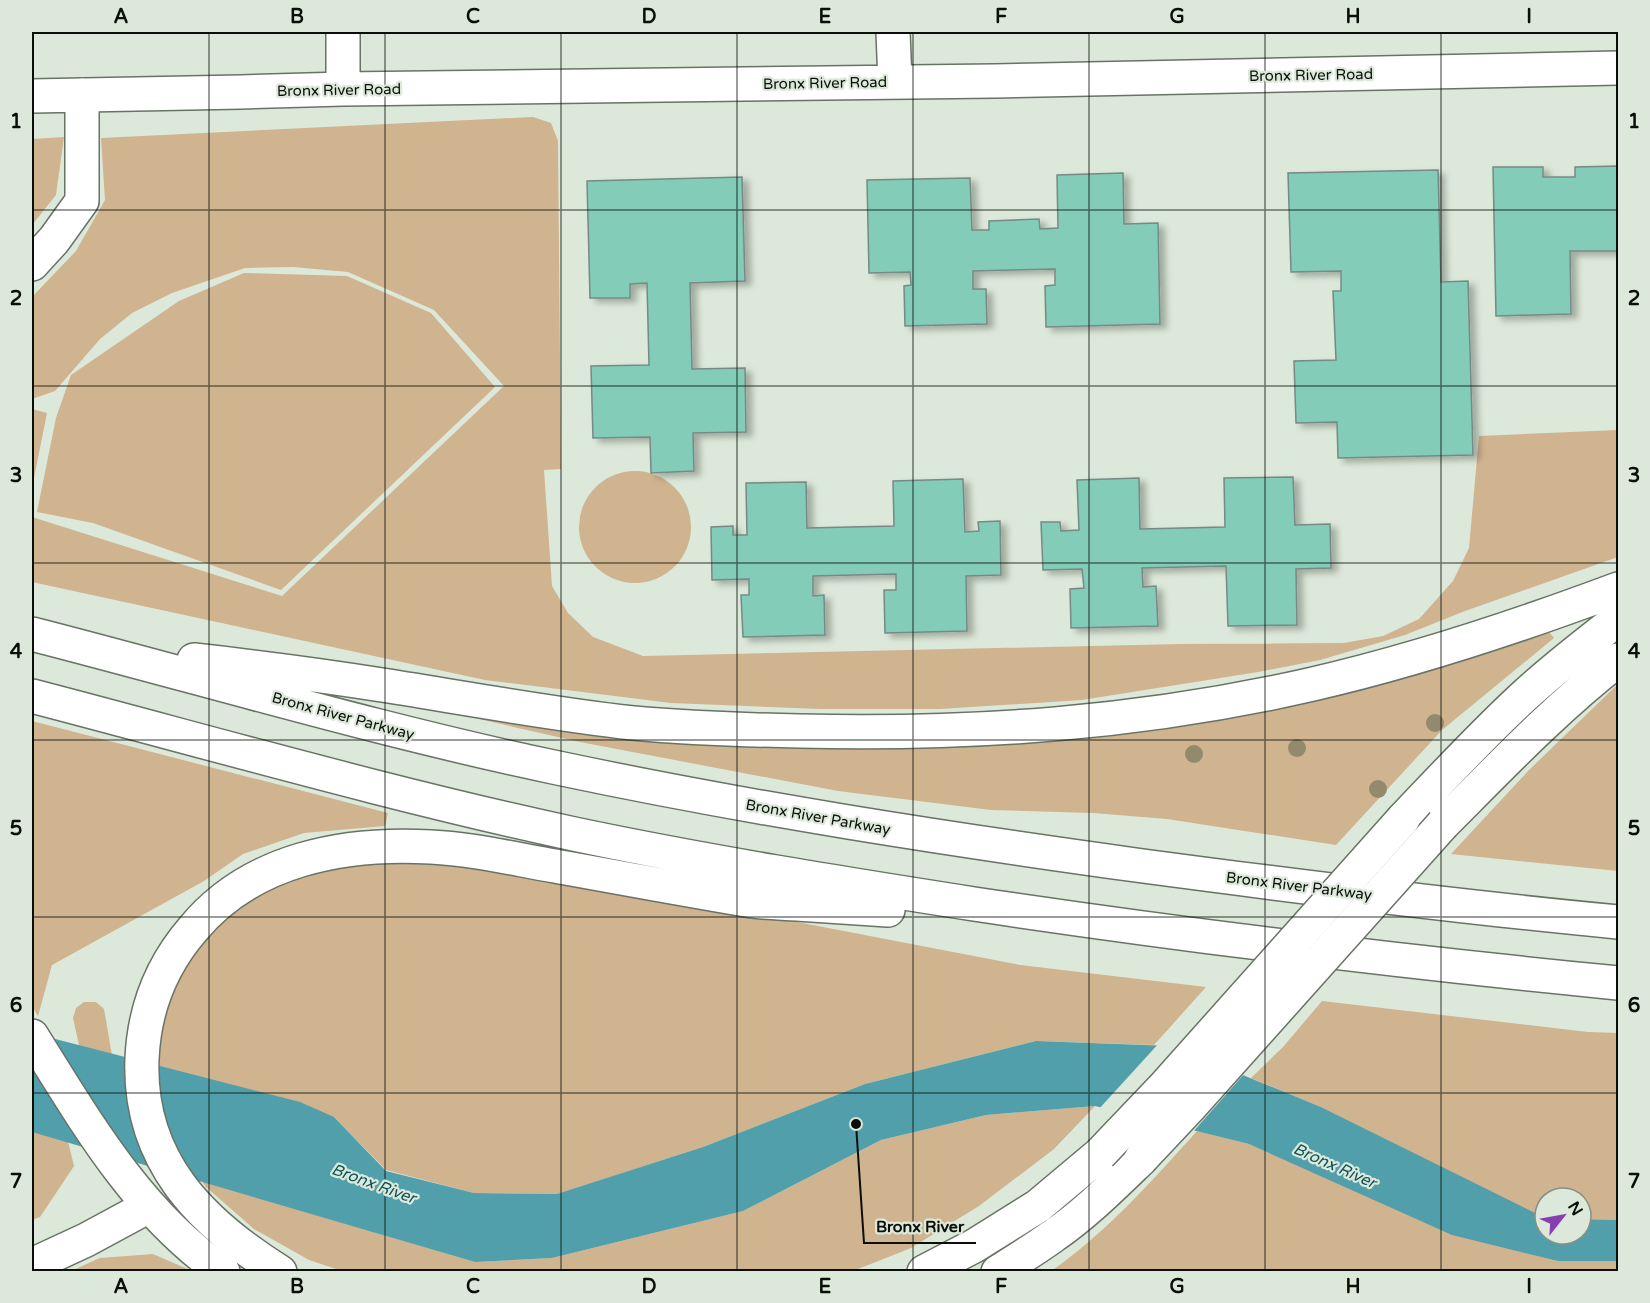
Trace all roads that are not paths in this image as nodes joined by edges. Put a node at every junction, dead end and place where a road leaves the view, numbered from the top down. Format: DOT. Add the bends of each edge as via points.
graph roads {
  1 [pos="343,32"];
  2 [pos="893,32"];
  3 [pos="1618,68"];
  4 [pos="895,82"];
  5 [pos="343,88"];
  6 [pos="82,95"];
  7 [pos="32,96"];
  8 [pos="32,264"];
  9 [pos="1618,589"];
  10 [pos="1618,619"];
  11 [pos="32,634"];
  12 [pos="77,645"];
  13 [pos="1618,660"];
  14 [pos="32,696"];
  15 [pos="1618,900"];
  16 [pos="1435,903"];
  17 [pos="1618,922"];
  18 [pos="1111,924"];
  19 [pos="1618,983"];
  20 [pos="32,1036"];
  21 [pos="149,1206"];
  22 [pos="32,1265"];
  23 [pos="223,1272"];
  24 [pos="280,1272"];
  25 [pos="924,1272"];
  26 [pos="998,1272"];
  1 -- 5 [label="main road"];
  2 -- 4 [label="main road"];
  3 -- 4 [label="main road, Bronx River Road"];
  4 -- 5 [label="main road, Bronx River Road"];
  5 -- 6 [label="main road, Bronx River Road"];
  6 -- 7 [label="main road, Bronx River Road"];
  6 -- 8 [label="main road" via="82,201"];
  9 -- 12 [label="main road" via="1404,661 1277,692 1085,722 938,731 765,731 634,723 328,676"];
  10 -- 25 [label="main road, bridge" via="1524,696 1403,819 1100,1154 1030,1211"];
  11 -- 12 [label="main road, Bronx River Parkway"];
  12 -- 16 [label="main road, Bronx River Parkway" via="433,740 764,809 1044,853"];
  13 -- 26 [label="main road, bridge" via="1544,723 1443,824 1141,1159 1067,1226"];
  14 -- 18 [label="main road" via="340,778 576,834 812,879"];
  15 -- 16 [label="main road"];
  16 -- 17 [label="main road, Bronx River Parkway"];
  18 -- 19 [label="main road"];
  18 -- 24 [label="main road" via="756,902 433,847 369,846 286,864 224,898 184,939 158,984 148,1012 141,1067 150,1124 167,1167 180,1187 226,1234"];
  20 -- 21 [label="main road" via="98,1140"];
  21 -- 22 [label="main road"];
  21 -- 23 [label="main road"];
}
